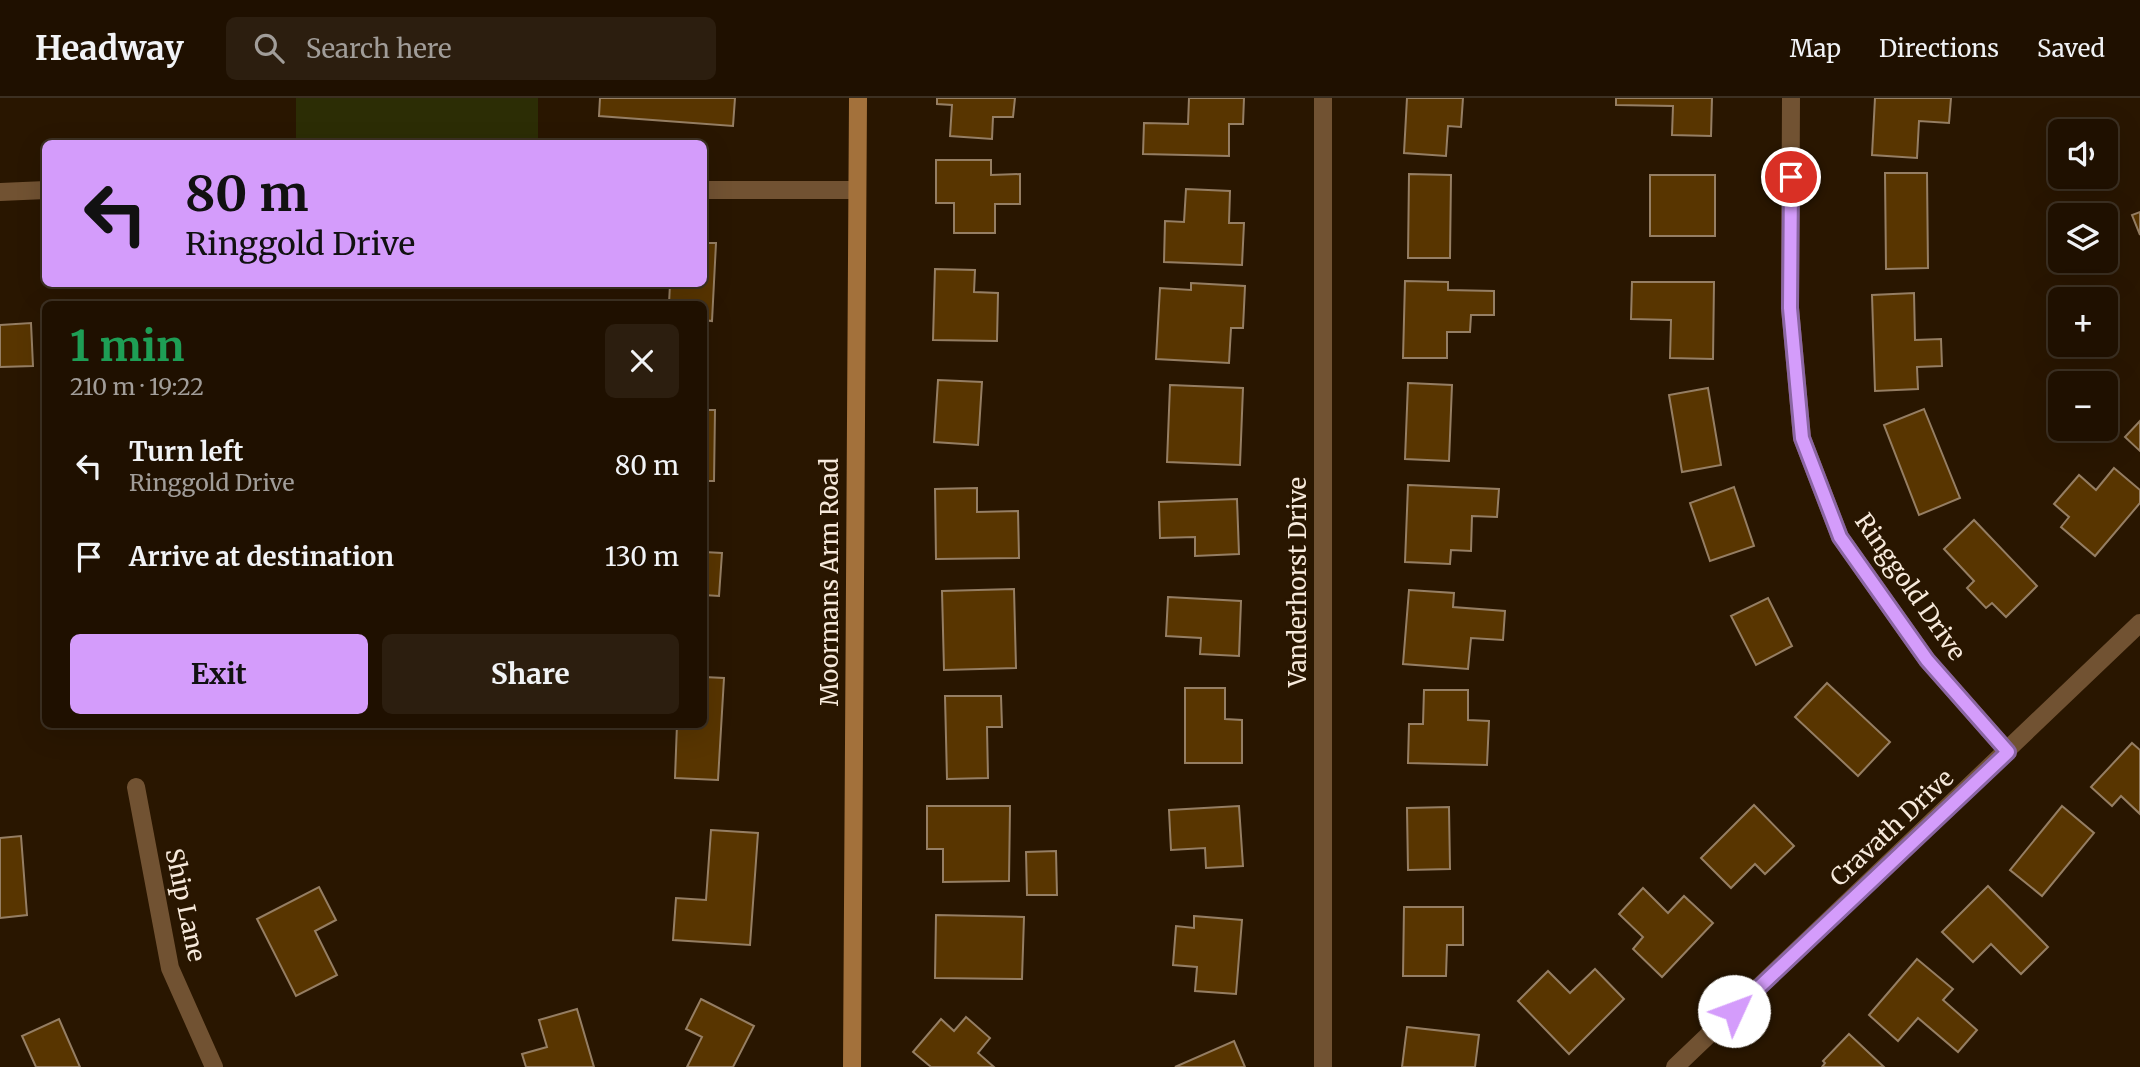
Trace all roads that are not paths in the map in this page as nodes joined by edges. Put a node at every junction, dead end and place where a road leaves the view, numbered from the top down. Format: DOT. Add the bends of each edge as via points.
graph roads {
  1 [pos="858,98"];
  2 [pos="1323,98"];
  3 [pos="1791,98"];
  4 [pos="42,190"];
  5 [pos="707,190"];
  6 [pos="857,190"];
  7 [pos="0,192"];
  8 [pos="2140,623"];
  9 [pos="2008,752"];
  10 [pos="136,787"];
  11 [pos="214,1067"];
  12 [pos="852,1067"];
  13 [pos="1322,1067"];
  14 [pos="1675,1067"];
  1 -- 6 [label="street, Moormans Arm Road"];
  2 -- 13 [label="street, Vanderhorst Drive"];
  3 -- 9 [label="street, Ringgold Drive" via="1790,308 1802,438 1840,537 1927,660"];
  4 -- 7 [label="street"];
  5 -- 6 [label="street"];
  6 -- 12 [label="street, Moormans Arm Road"];
  8 -- 9 [label="street, Cravath Drive"];
  9 -- 14 [label="street, Cravath Drive"];
  10 -- 11 [label="street, Ship Lane" via="170,968"];
}
